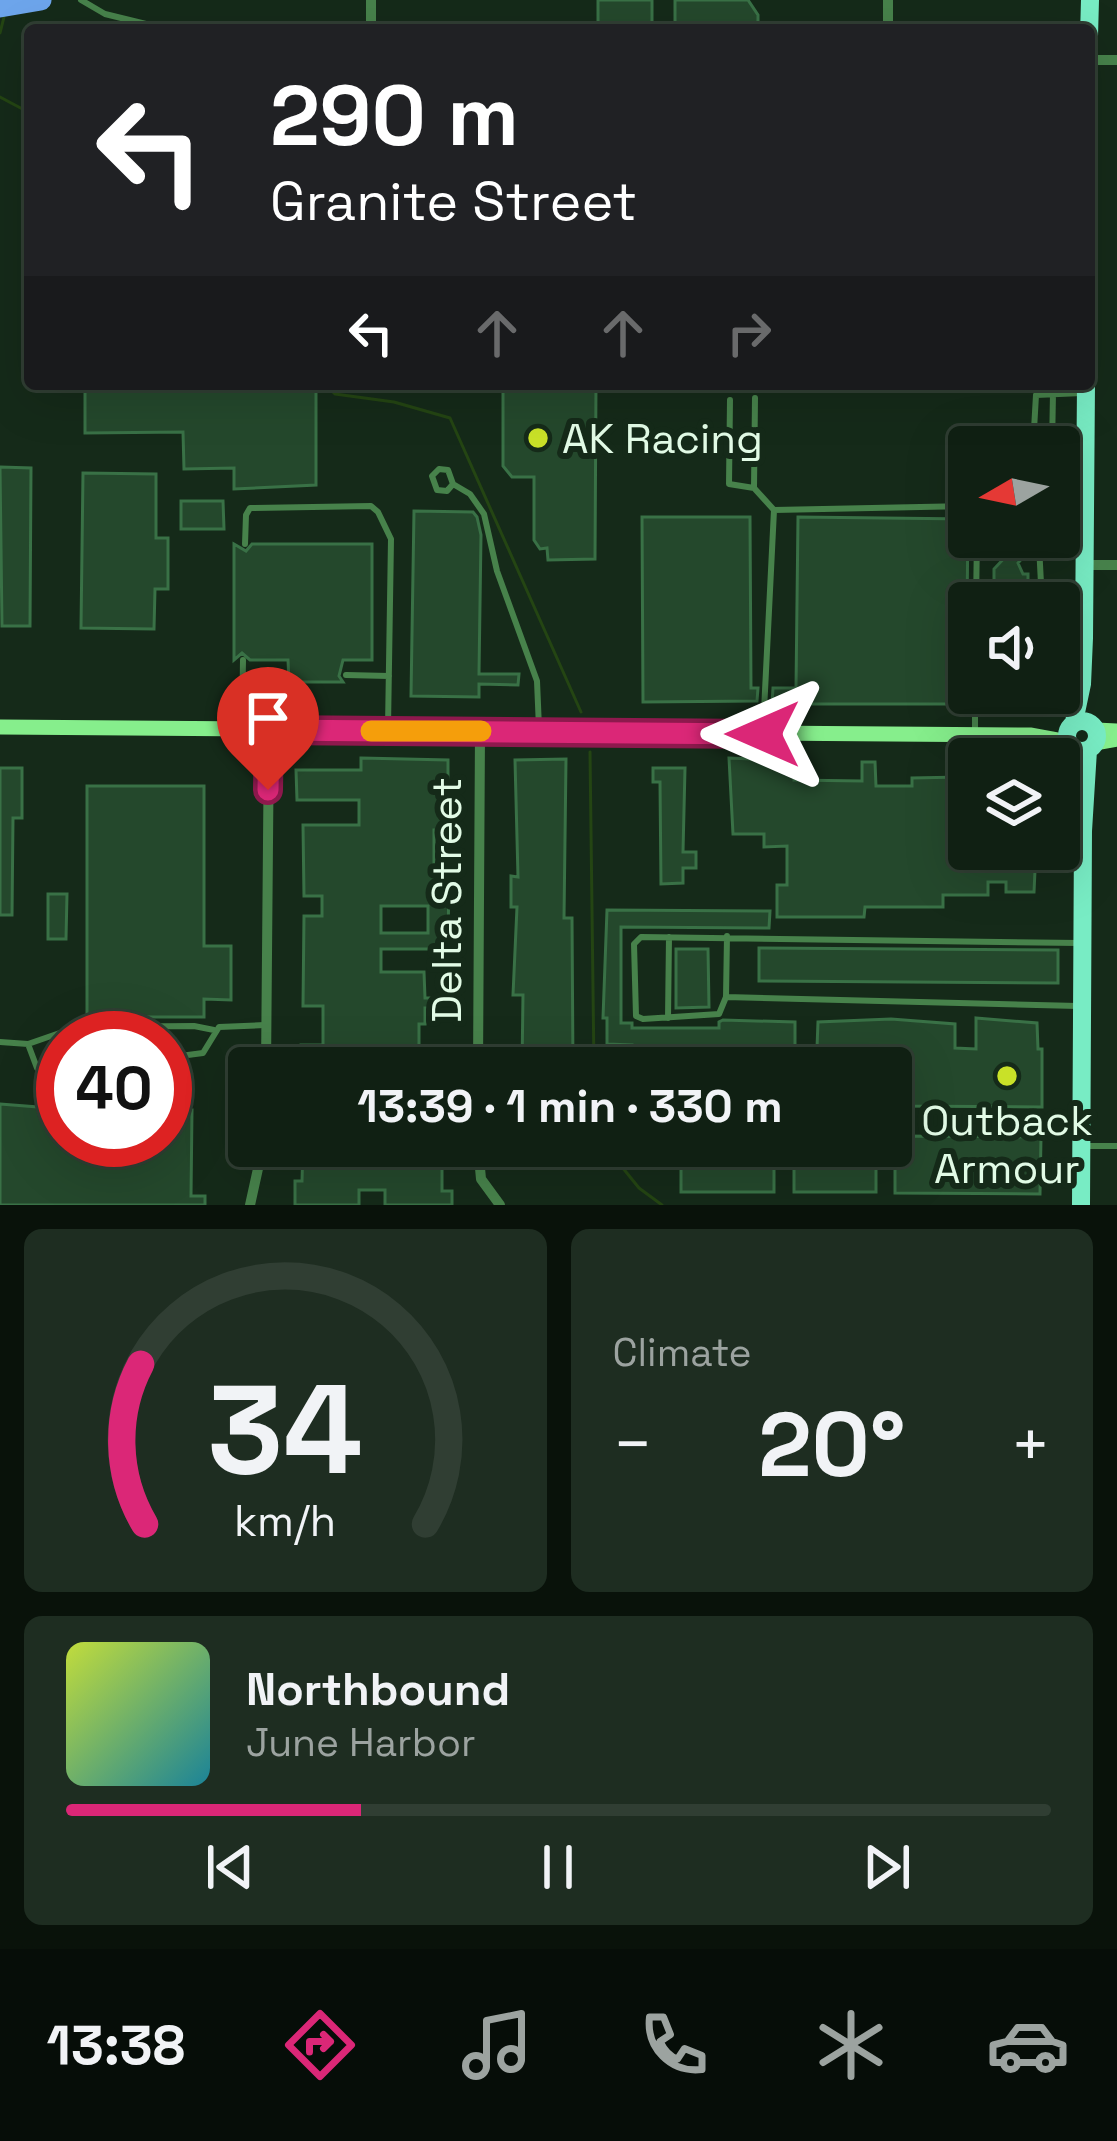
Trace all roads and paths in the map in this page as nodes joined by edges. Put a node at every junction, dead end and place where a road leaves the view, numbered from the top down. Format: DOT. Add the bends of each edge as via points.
graph roads {
  1 [pos="81,0"];
  2 [pos="33,2"];
  3 [pos="0,7"];
  4 [pos="146,24"];
  5 [pos="1078,390"];
  6 [pos="1086,390"];
  7 [pos="1053,393"];
  8 [pos="755,398"];
  9 [pos="730,400"];
  10 [pos="1033,426"];
  11 [pos="1052,426"];
  12 [pos="453,484"];
  13 [pos="754,488"];
  14 [pos="948,506"];
  15 [pos="774,510"];
  16 [pos="1080,512"];
  17 [pos="1084,512"];
  18 [pos="245,544"];
  19 [pos="1084,565"];
  20 [pos="1117,566"];
  21 [pos="243,659"];
  22 [pos="243,675"];
  23 [pos="284,675"];
  24 [pos="346,675"];
  25 [pos="389,676"];
  26 [pos="975,714"];
  27 [pos="0,727"];
  28 [pos="242,730"];
  29 [pos="269,730"];
  30 [pos="388,731"];
  31 [pos="480,731"];
  32 [pos="539,732"];
  33 [pos="763,734"];
  34 [pos="975,735"];
  35 [pos="1117,735"];
  36 [pos="1082,736"];
  37 [pos="727,936"];
  38 [pos="669,937"];
  39 [pos="1082,944"];
  40 [pos="726,997"];
  41 [pos="1082,1006"];
  42 [pos="668,1018"];
  43 [pos="266,1025"];
  44 [pos="214,1030"];
  45 [pos="0,1042"];
  46 [pos="28,1045"];
  47 [pos="266,1047"];
  48 [pos="478,1047"];
  49 [pos="192,1054"];
  50 [pos="36,1063"];
  51 [pos="1081,1146"];
  52 [pos="1117,1146"];
  53 [pos="258,1167"];
  54 [pos="481,1167"];
  55 [pos="250,1205"];
  56 [pos="500,1205"];
  57 [pos="1081,1205"];
  1 -- 4 [label="lane"];
  2 -- 3 [label="highway"];
  5 -- 7 [label="lane"];
  6 -- 17 [label="main road"];
  7 -- 10 [label="lane" via="1034,398"];
  7 -- 11 [label="lane"];
  8 -- 13 [label="lane"];
  9 -- 13 [label="lane" via="729,484"];
  12 -- 32 [label="lane" via="484,514 537,681"];
  13 -- 15 [label="lane"];
  14 -- 15 [label="lane"];
  15 -- 33 [label="lane"];
  16 -- 17 [label="lane"];
  17 -- 19 [label="main road"];
  18 -- 25 [label="lane" via="250,508 375,508 391,539"];
  19 -- 20 [label="street"];
  19 -- 36 [label="main road"];
  21 -- 22 [label="lane"];
  22 -- 23 [label="lane"];
  22 -- 28 [label="lane"];
  24 -- 25 [label="lane"];
  25 -- 30 [label="lane"];
  26 -- 34 [label="lane"];
  27 -- 28 [label="street"];
  28 -- 29 [label="street"];
  29 -- 30 [label="street"];
  29 -- 43 [label="street"];
  30 -- 31 [label="street"];
  31 -- 32 [label="street"];
  31 -- 48 [label="street, Delta Street"];
  32 -- 33 [label="street"];
  33 -- 34 [label="street"];
  34 -- 36 [label="street"];
  35 -- 36 [label="street"];
  36 -- 39 [label="main road"];
  37 -- 38 [label="lane"];
  37 -- 39 [label="lane"];
  37 -- 40 [label="lane"];
  38 -- 42 [label="lane"];
  38 -- 42 [label="lane" via="634,944 636,1016"];
  39 -- 41 [label="main road"];
  40 -- 41 [label="lane"];
  40 -- 42 [label="lane" via="717,1016"];
  41 -- 51 [label="main road"];
  43 -- 44 [label="lane"];
  43 -- 47 [label="street"];
  44 -- 46 [label="lane" via="77,1027"];
  44 -- 49 [label="lane" via="202,1053"];
  45 -- 46 [label="lane"];
  46 -- 50 [label="lane"];
  51 -- 52 [label="lane"];
  51 -- 57 [label="main road"];
  53 -- 55 [label="street"];
  54 -- 56 [label="street"];
}
